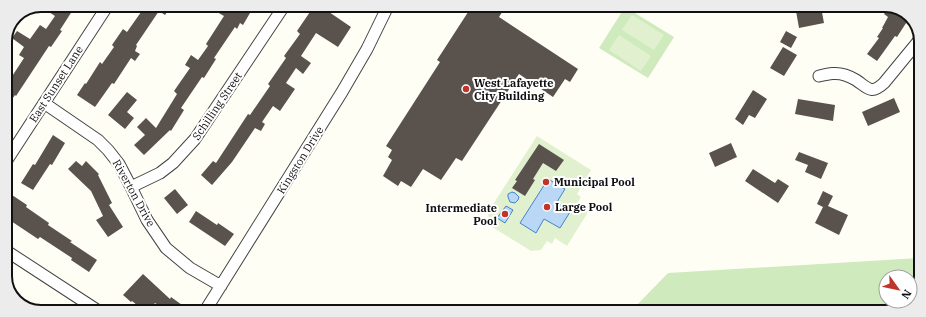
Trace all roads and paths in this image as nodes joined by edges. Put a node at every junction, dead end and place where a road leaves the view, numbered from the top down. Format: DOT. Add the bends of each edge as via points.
graph roads {
  1 [pos="103,12"];
  2 [pos="280,12"];
  3 [pos="385,12"];
  4 [pos="914,47"];
  5 [pos="819,76"];
  6 [pos="44,103"];
  7 [pos="12,153"];
  8 [pos="131,187"];
  9 [pos="12,255"];
  10 [pos="220,286"];
  11 [pos="88,305"];
  12 [pos="208,305"];
  1 -- 6 [label="street, East Sunset Lane"];
  2 -- 8 [label="street, Schilling Street" via="195,140 160,173"];
  3 -- 10 [label="street, Kingston Drive" via="368,49"];
  4 -- 5 [label="street" via="878,88 867,88 856,80 837,73"];
  6 -- 7 [label="street, East Sunset Lane"];
  6 -- 8 [label="street, Riverton Drive" via="98,140 119,164"];
  8 -- 10 [label="street, Riverton Drive" via="147,220 166,248 190,268"];
  9 -- 11 [label="street"];
  10 -- 12 [label="street, Kingston Drive"];
}
